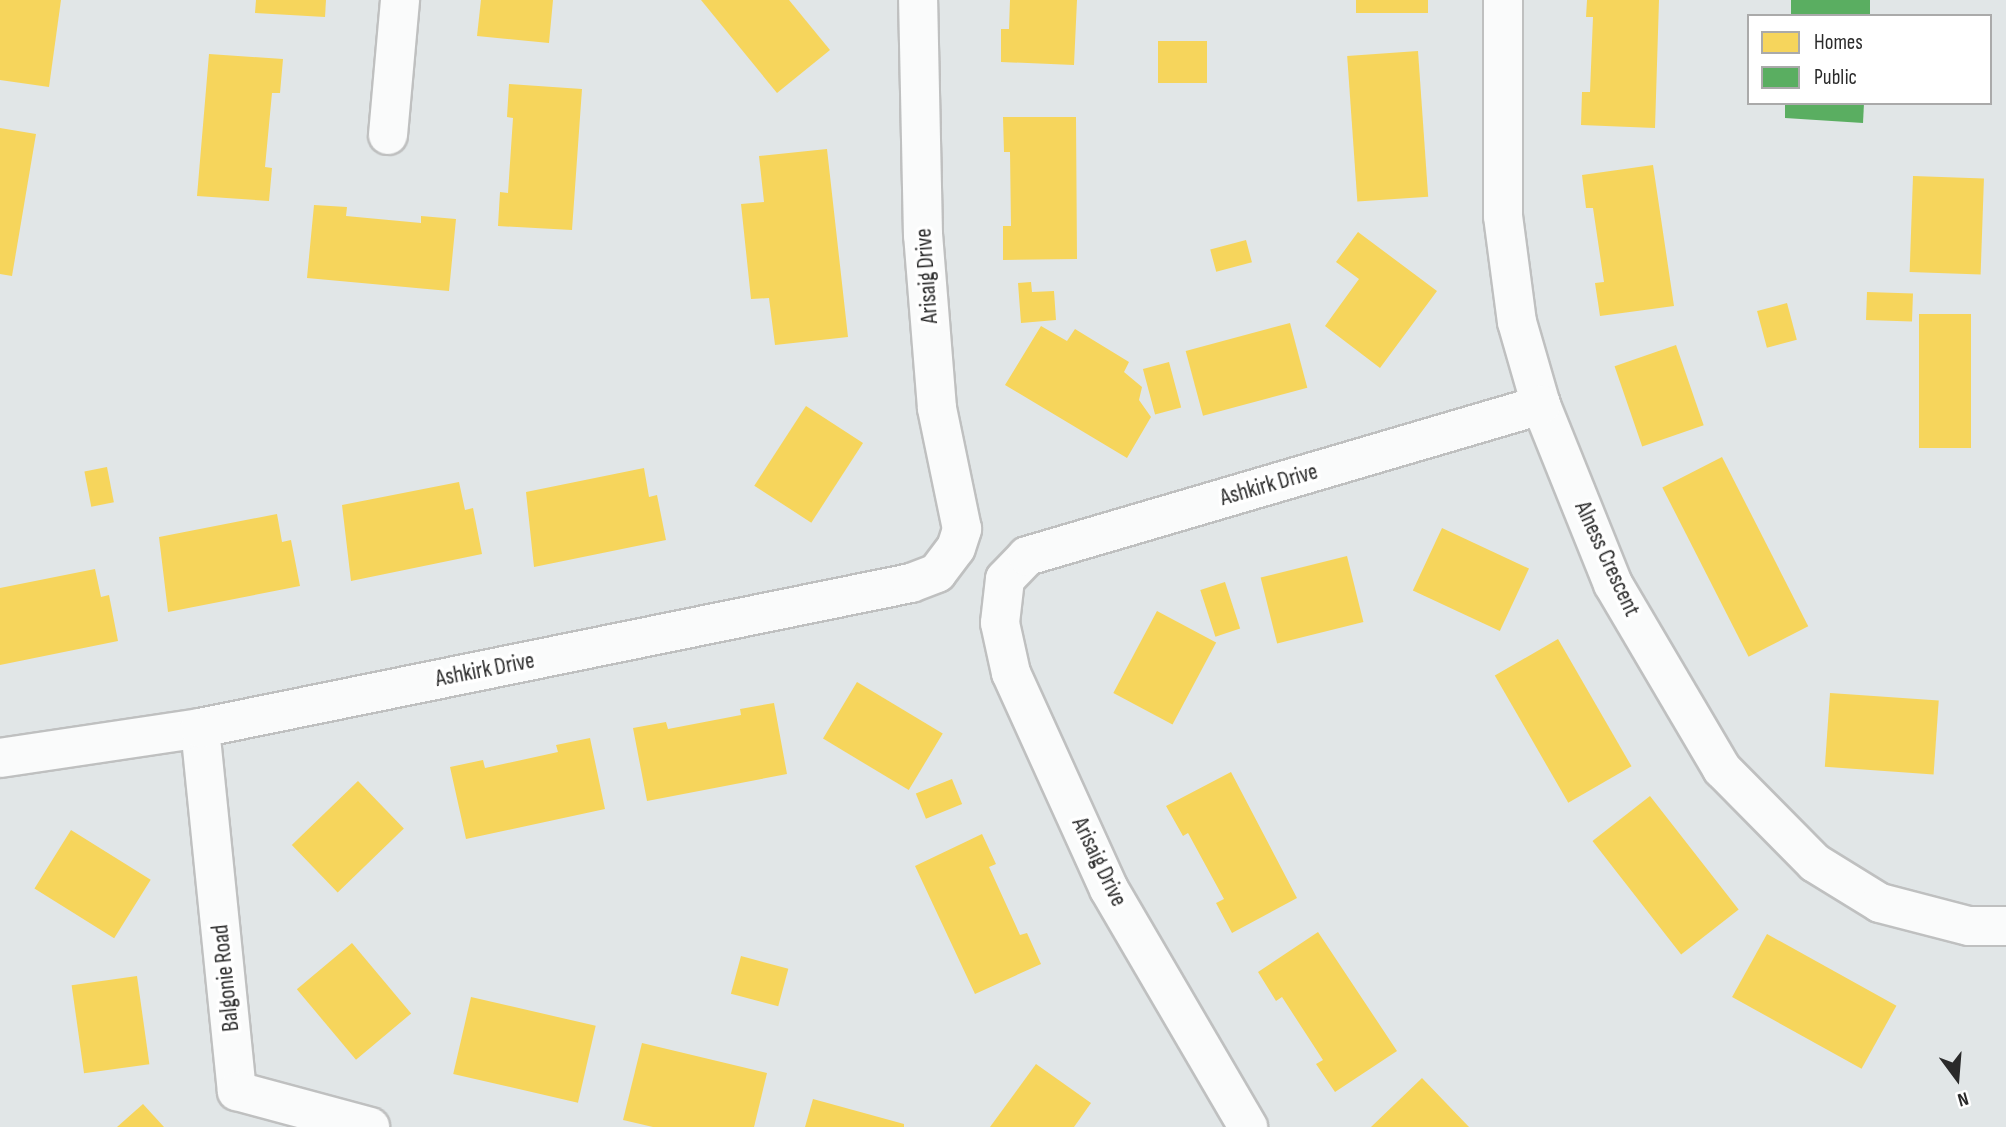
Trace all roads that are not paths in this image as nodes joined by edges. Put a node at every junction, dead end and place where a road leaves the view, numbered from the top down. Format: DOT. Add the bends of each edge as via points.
graph roads {
  1 [pos="400,0"];
  2 [pos="918,0"];
  3 [pos="1503,0"];
  4 [pos="388,135"];
  5 [pos="1541,405"];
  6 [pos="956,548"];
  7 [pos="1005,579"];
  8 [pos="200,728"];
  9 [pos="0,758"];
  10 [pos="2006,926"];
  11 [pos="370,1127"];
  12 [pos="1248,1127"];
  1 -- 4 [label="street"];
  2 -- 6 [label="street, Arisaig Drive" via="923,235 937,408 962,529"];
  3 -- 5 [label="street, Alness Crescent" via="1503,216 1517,322"];
  5 -- 7 [label="street, Ashkirk Drive" via="1027,556"];
  5 -- 10 [label="street, Alness Crescent" via="1613,584 1722,769 1815,863 1880,903 1969,926"];
  6 -- 7 [label="street"];
  6 -- 8 [label="street, Ashkirk Drive" via="937,573 912,583"];
  7 -- 12 [label="street, Arisaig Drive" via="1000,623 1011,673 1109,889"];
  8 -- 9 [label="street, Ashkirk Drive"];
  8 -- 11 [label="street, Balgonie Road" via="237,1091"];
}
